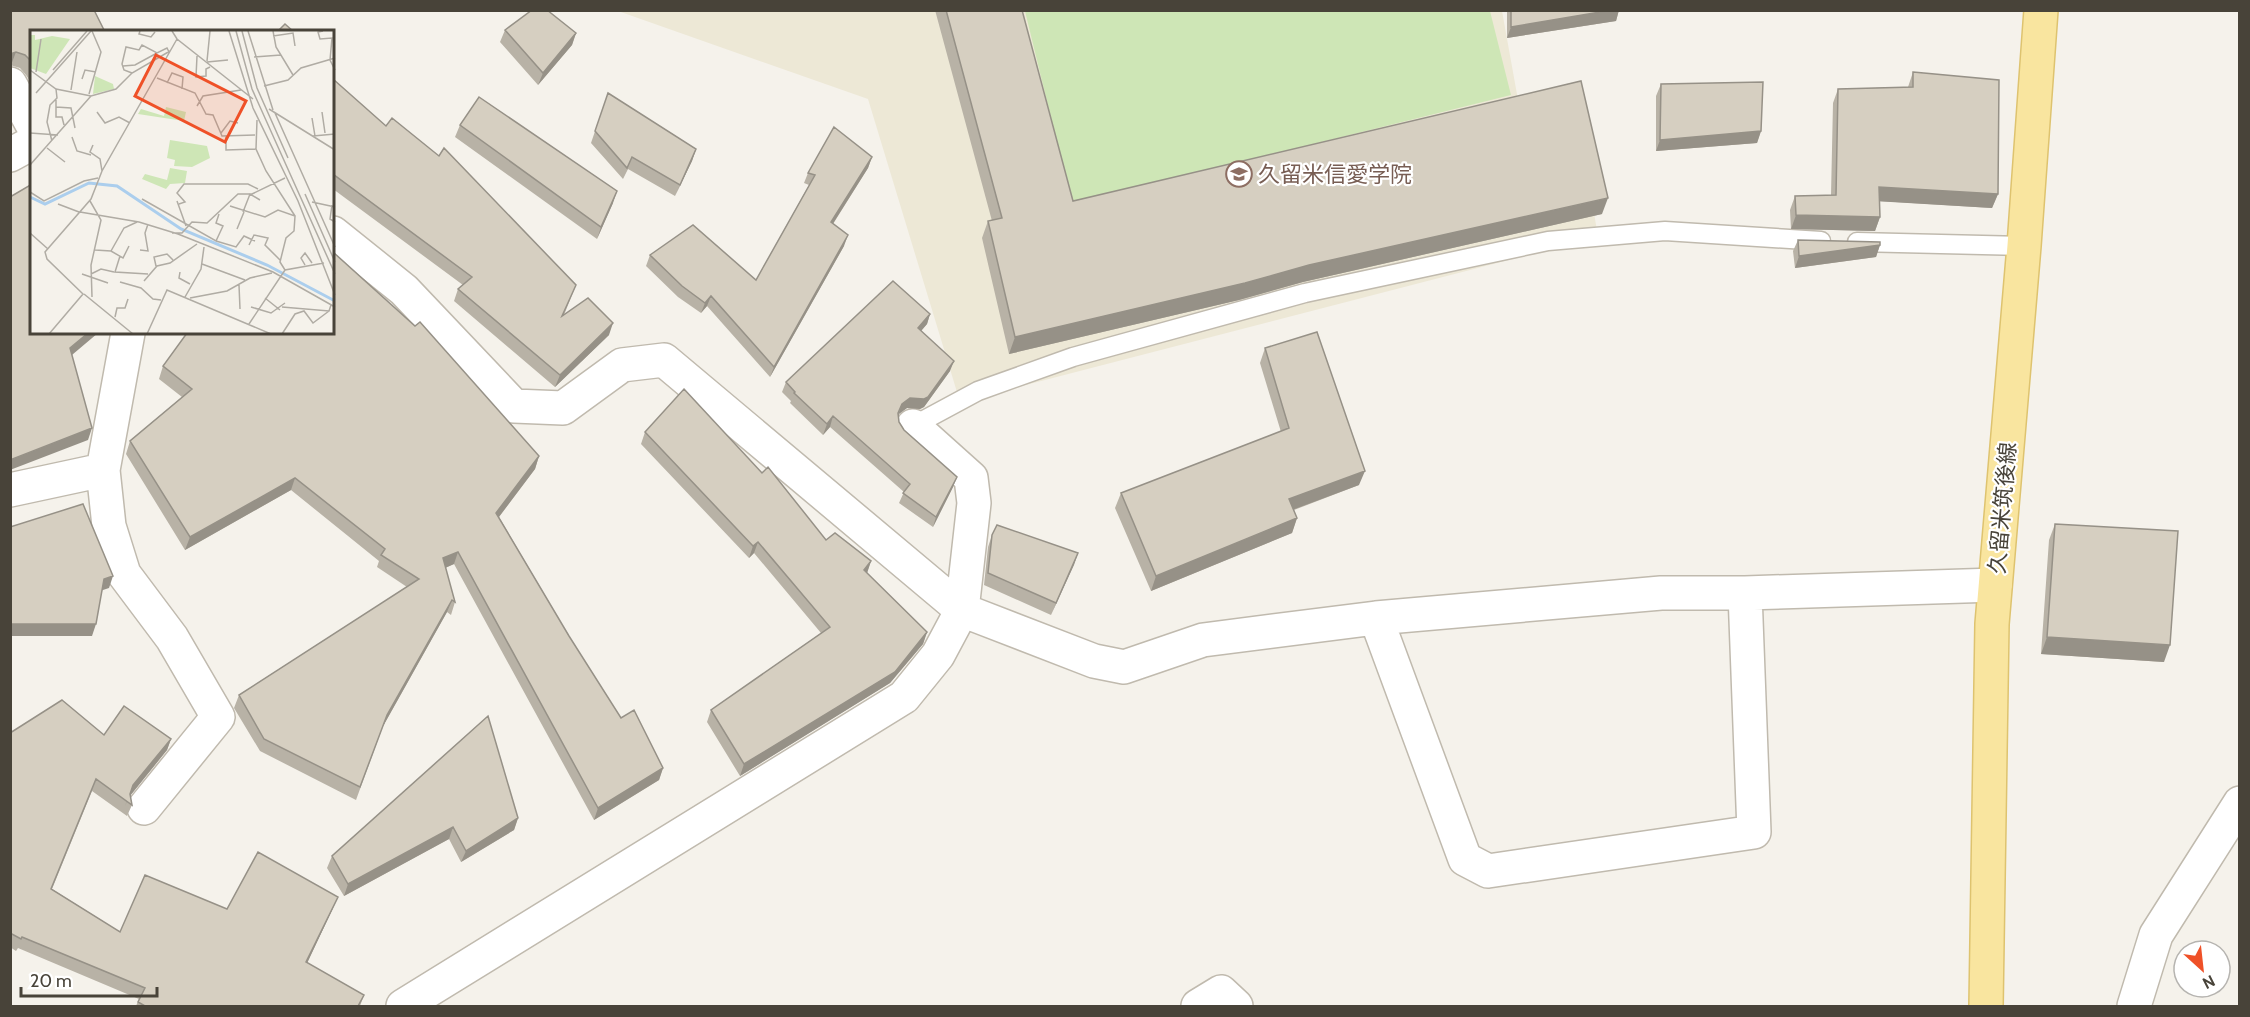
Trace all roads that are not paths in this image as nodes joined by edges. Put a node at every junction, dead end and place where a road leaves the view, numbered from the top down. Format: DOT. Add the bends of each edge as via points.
graph roads {
  1 [pos="2041,10"];
  2 [pos="10,84"];
  3 [pos="30,120"];
  4 [pos="30,144"];
  5 [pos="10,155"];
  6 [pos="334,233"];
  7 [pos="2024,246"];
  8 [pos="128,334"];
  9 [pos="913,426"];
  10 [pos="103,470"];
  11 [pos="10,490"];
  12 [pos="1995,585"];
  13 [pos="1745,593"];
  14 [pos="962,610"];
  15 [pos="1376,618"];
  16 [pos="2240,803"];
  17 [pos="144,808"];
  18 [pos="403,1006"];
  19 [pos="1198,1006"];
  20 [pos="1236,1006"];
  21 [pos="1986,1006"];
  22 [pos="2134,1006"];
  1 -- 7 [label="main road, 久留米筑後線"];
  2 -- 3 [label="street"];
  4 -- 5 [label="street"];
  6 -- 14 [label="street" via="404,290 514,405 563,408 622,365 664,360"];
  7 -- 9 [label="lane" via="1785,240 1665,231 1548,240 1305,293 1073,357 978,391"];
  7 -- 12 [label="main road, 久留米筑後線"];
  8 -- 10 [label="street"];
  9 -- 14 [label="street" via="971,477 974,503"];
  10 -- 11 [label="street"];
  10 -- 17 [label="street" via="109,526 124,574 172,638 218,717"];
  12 -- 13 [label="street"];
  12 -- 21 [label="main road, 久留米筑後線"];
  13 -- 15 [label="street" via="1661,593"];
  13 -- 15 [label="street" via="1754,832 1488,871 1465,859"];
  14 -- 15 [label="street" via="1094,661 1124,667 1203,640"];
  14 -- 18 [label="street" via="938,655 904,697"];
  16 -- 22 [label="street" via="2156,935"];
  19 -- 20 [label="street" via="1221,992"];
}
